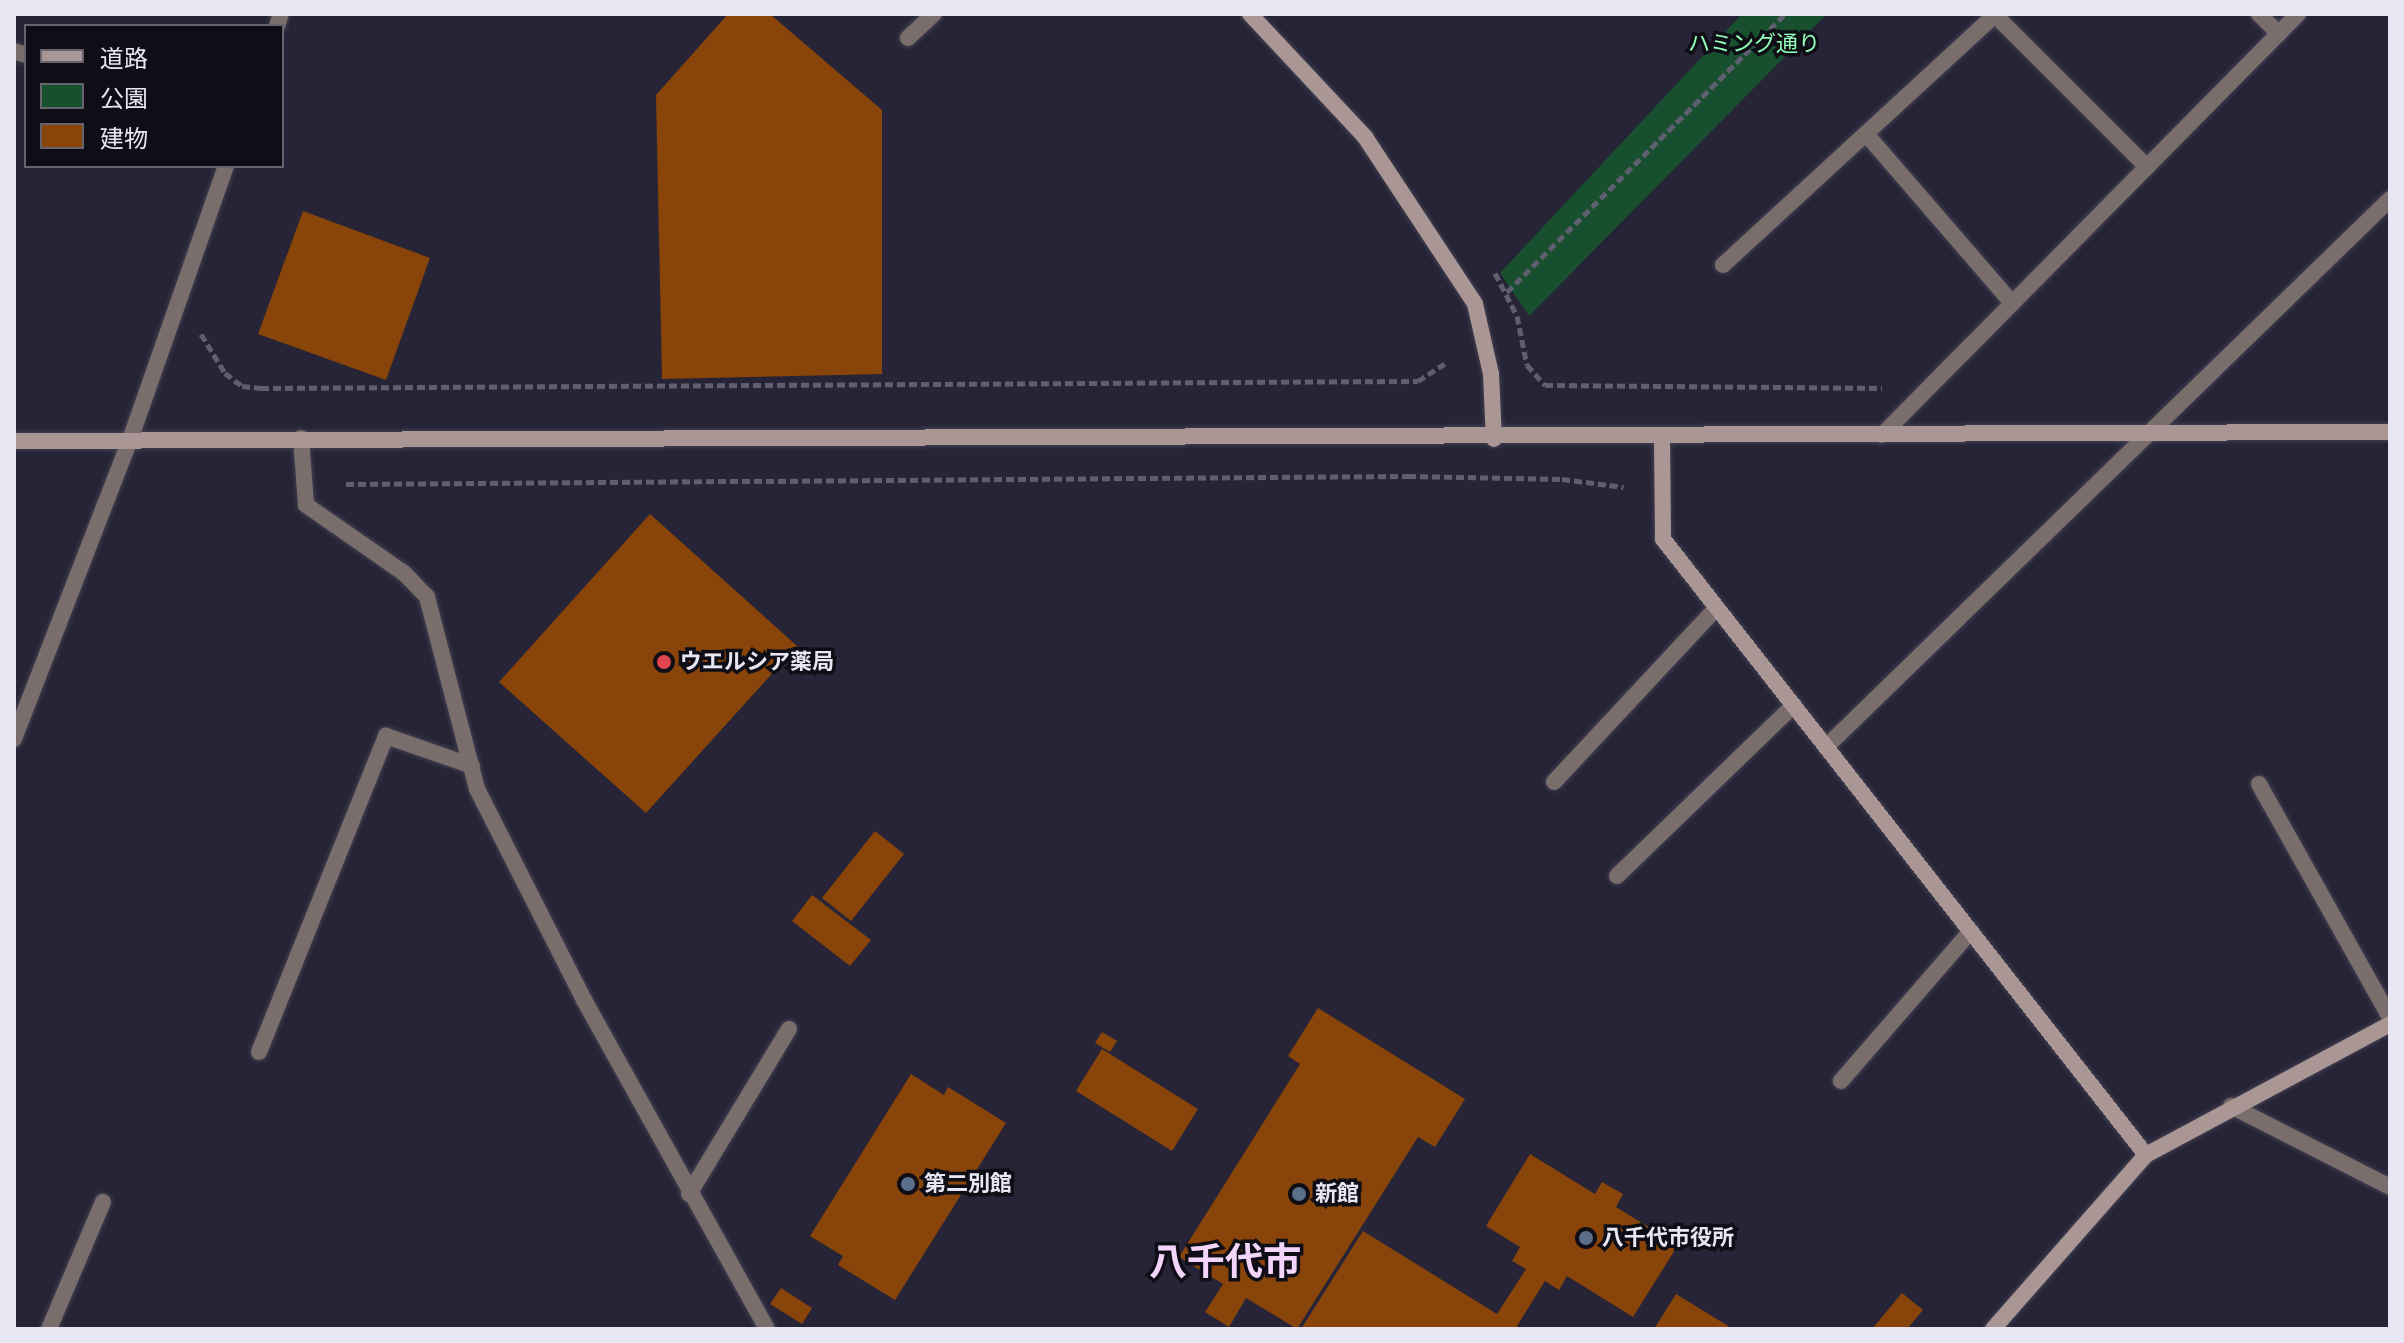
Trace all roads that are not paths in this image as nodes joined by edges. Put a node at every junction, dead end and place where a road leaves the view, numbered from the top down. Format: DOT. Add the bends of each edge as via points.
graph roads {
  1 [pos="934,14"];
  2 [pos="1250,14"];
  3 [pos="1995,14"];
  4 [pos="2259,14"];
  5 [pos="2298,14"];
  6 [pos="2279,34"];
  7 [pos="908,38"];
  8 [pos="1867,135"];
  9 [pos="2147,167"];
  10 [pos="225,168"];
  11 [pos="2390,199"];
  12 [pos="1723,265"];
  13 [pos="2012,303"];
  14 [pos="2154,430"];
  15 [pos="2390,432"];
  16 [pos="1882,435"];
  17 [pos="131,437"];
  18 [pos="301,438"];
  19 [pos="1494,439"];
  20 [pos="1662,439"];
  21 [pos="14,441"];
  22 [pos="1716,608"];
  23 [pos="1794,705"];
  24 [pos="14,739"];
  25 [pos="1827,746"];
  26 [pos="472,766"];
  27 [pos="1554,782"];
  28 [pos="2259,784"];
  29 [pos="1617,876"];
  30 [pos="1971,931"];
  31 [pos="2390,1017"];
  32 [pos="2390,1024"];
  33 [pos="789,1029"];
  34 [pos="259,1052"];
  35 [pos="1841,1081"];
  36 [pos="2231,1106"];
  37 [pos="2146,1155"];
  38 [pos="2390,1187"];
  39 [pos="689,1194"];
  40 [pos="103,1202"];
  41 [pos="53,1328"];
  42 [pos="767,1329"];
  43 [pos="1993,1329"];
  1 -- 7 [label="street"];
  2 -- 19 [label="street" via="1365,137 1475,304 1491,374"];
  3 -- 8 [label="street"];
  3 -- 9 [label="street"];
  4 -- 6 [label="street"];
  5 -- 6 [label="street"];
  6 -- 9 [label="street"];
  8 -- 12 [label="street"];
  8 -- 13 [label="street"];
  9 -- 13 [label="street"];
  10 -- 17 [label="street"];
  11 -- 14 [label="street"];
  13 -- 16 [label="street"];
  14 -- 15 [label="street"];
  14 -- 16 [label="street"];
  14 -- 25 [label="street"];
  16 -- 20 [label="street"];
  17 -- 18 [label="street"];
  17 -- 21 [label="street"];
  17 -- 24 [label="street"];
  18 -- 19 [label="street"];
  18 -- 26 [label="street" via="306,505 404,573 427,597"];
  19 -- 20 [label="street"];
  20 -- 22 [label="street" via="1663,539"];
  22 -- 23 [label="street"];
  22 -- 27 [label="street"];
  23 -- 25 [label="street"];
  23 -- 29 [label="street"];
  25 -- 30 [label="street"];
  26 -- 34 [label="street" via="386,736"];
  26 -- 39 [label="street" via="477,789"];
  28 -- 31 [label="street"];
  30 -- 35 [label="street"];
  30 -- 37 [label="street"];
  32 -- 36 [label="street"];
  33 -- 39 [label="street"];
  36 -- 37 [label="street"];
  36 -- 38 [label="street"];
  37 -- 43 [label="street"];
  39 -- 42 [label="street"];
  40 -- 41 [label="street"];
}
